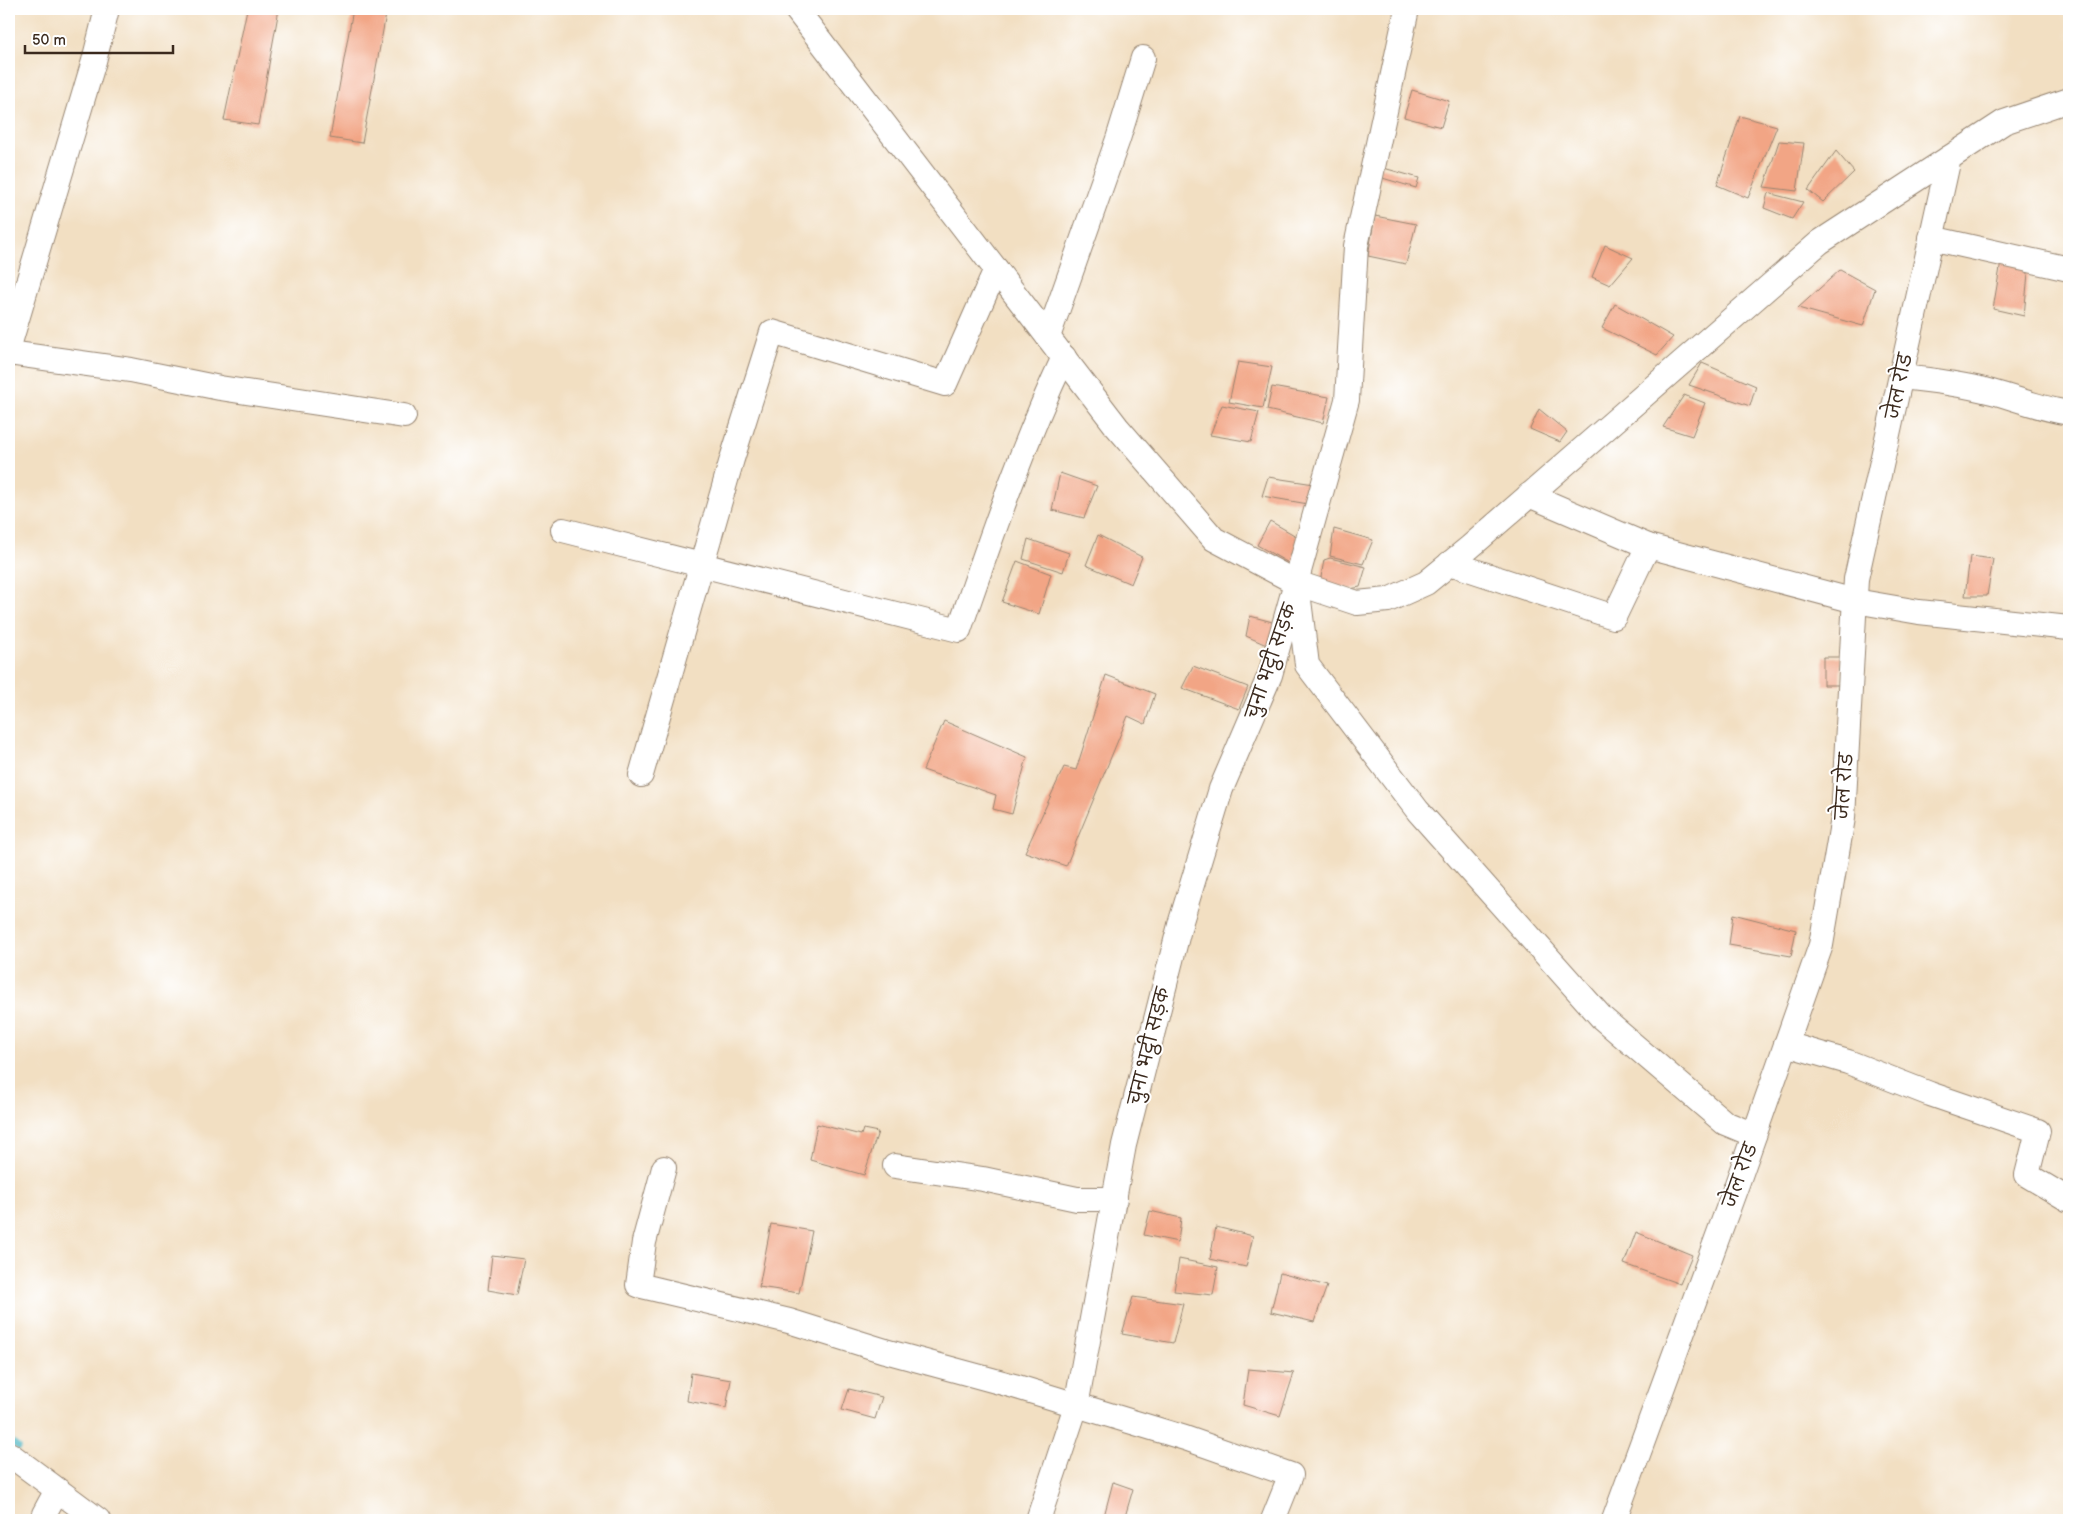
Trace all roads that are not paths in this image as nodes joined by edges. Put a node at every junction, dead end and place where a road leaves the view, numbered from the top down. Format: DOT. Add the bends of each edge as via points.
graph roads {
  1 [pos="107,9"];
  2 [pos="1407,9"];
  3 [pos="800,10"];
  4 [pos="1143,58"];
  5 [pos="2069,100"];
  6 [pos="1949,158"];
  7 [pos="1931,238"];
  8 [pos="996,269"];
  9 [pos="2069,269"];
  10 [pos="1048,337"];
  11 [pos="9,346"];
  12 [pos="9,353"];
  13 [pos="1064,357"];
  14 [pos="1901,376"];
  15 [pos="2069,413"];
  16 [pos="404,416"];
  17 [pos="1529,495"];
  18 [pos="563,530"];
  19 [pos="1648,546"];
  20 [pos="1450,563"];
  21 [pos="703,564"];
  22 [pos="1297,583"];
  23 [pos="1855,601"];
  24 [pos="2069,628"];
  25 [pos="641,775"];
  26 [pos="1786,1044"];
  27 [pos="1754,1136"];
  28 [pos="895,1166"];
  29 [pos="664,1168"];
  30 [pos="1115,1199"];
  31 [pos="2069,1200"];
  32 [pos="1076,1406"];
  33 [pos="9,1454"];
  34 [pos="57,1490"];
  35 [pos="43,1520"];
  36 [pos="98,1520"];
  37 [pos="1038,1520"];
  38 [pos="1272,1520"];
  39 [pos="1614,1520"];
  1 -- 11 [label="street"];
  2 -- 22 [label="street, चुना भट्ठी सड़क" via="1356,246 1347,400"];
  3 -- 8 [label="street"];
  4 -- 10 [label="street"];
  5 -- 6 [label="street" via="2004,122"];
  6 -- 7 [label="street, जेल रोड"];
  6 -- 17 [label="street" via="1820,242"];
  7 -- 9 [label="street"];
  7 -- 14 [label="street, जेल रोड"];
  8 -- 10 [label="street"];
  8 -- 21 [label="street" via="945,384 772,332"];
  10 -- 13 [label="street"];
  12 -- 16 [label="street"];
  13 -- 21 [label="street" via="1004,499 959,630"];
  13 -- 22 [label="street" via="1117,427 1214,539"];
  14 -- 15 [label="street" via="1990,391"];
  14 -- 23 [label="street, जेल रोड" via="1856,579"];
  17 -- 19 [label="street"];
  17 -- 20 [label="street"];
  18 -- 21 [label="street"];
  19 -- 20 [label="street" via="1614,617"];
  19 -- 23 [label="street"];
  20 -- 22 [label="street" via="1426,583 1388,600 1357,603"];
  21 -- 25 [label="street"];
  22 -- 27 [label="street" via="1307,665 1418,811 1602,1018 1725,1123"];
  22 -- 30 [label="street, चुना भट्ठी सड़क" via="1270,675 1221,789 1181,921 1124,1146"];
  23 -- 24 [label="street" via="1919,612"];
  23 -- 26 [label="street, जेल रोड" via="1843,818 1821,944"];
  26 -- 27 [label="street, जेल रोड"];
  26 -- 31 [label="street" via="1848,1062 2038,1131 2027,1175"];
  27 -- 39 [label="street, जेल रोड"];
  28 -- 30 [label="street" via="983,1179 1077,1199"];
  29 -- 32 [label="street" via="644,1242 638,1285 789,1321"];
  30 -- 32 [label="street, चुना भट्ठी सड़क"];
  32 -- 37 [label="street, चुना भट्ठी सड़क"];
  32 -- 38 [label="street" via="1185,1438 1291,1475"];
  33 -- 34 [label="street"];
  34 -- 35 [label="street"];
  34 -- 36 [label="street"];
}
